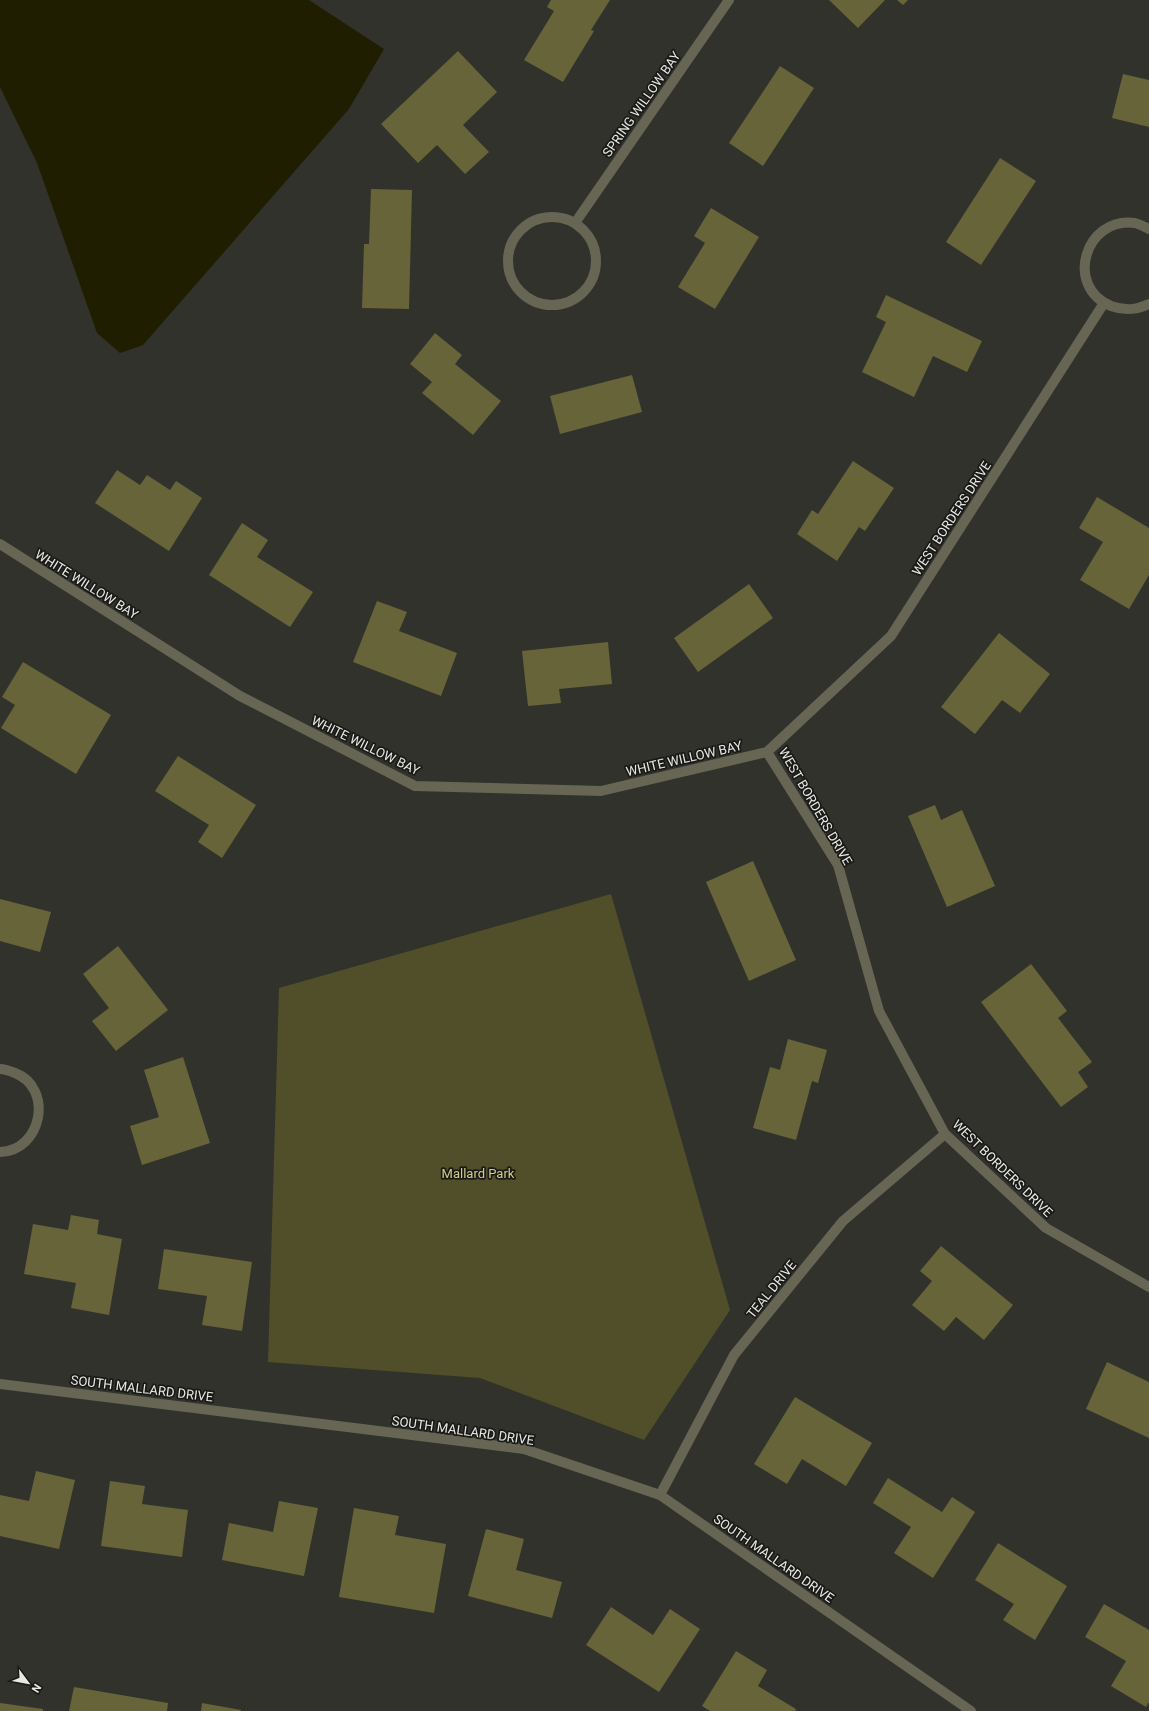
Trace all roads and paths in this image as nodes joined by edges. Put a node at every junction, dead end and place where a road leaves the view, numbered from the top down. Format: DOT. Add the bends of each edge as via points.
graph roads {
  1 [pos="729,0"];
  2 [pos="575,224"];
  3 [pos="1149,229"];
  4 [pos="1104,303"];
  5 [pos="1149,304"];
  6 [pos="0,544"];
  7 [pos="767,752"];
  8 [pos="0,1069"];
  9 [pos="945,1134"];
  10 [pos="0,1152"];
  11 [pos="1149,1287"];
  12 [pos="0,1384"];
  13 [pos="660,1495"];
  14 [pos="971,1711"];
  1 -- 2 [label="street, SPRING WILLOW BAY"];
  2 -- 2 [label="street" via="559,218 541,219 526,226 514,239 508,255 510,272 517,288 529,300 546,305 563,304 578,297 590,284 596,268 595,251 588,235"];
  3 -- 4 [label="street" via="1135,223 1118,223 1103,230 1091,242 1085,258 1085,276 1092,291"];
  4 -- 5 [label="street" via="1120,309 1136,309"];
  4 -- 7 [label="street, WEST BORDERS DRIVE" via="891,636"];
  6 -- 7 [label="street, WHITE WILLOW BAY" via="240,696 414,786 601,792"];
  7 -- 9 [label="street, WEST BORDERS DRIVE" via="838,865 879,1011"];
  8 -- 10 [label="street" via="20,1075 32,1086 39,1101 39,1118 33,1133 22,1145"];
  9 -- 11 [label="street, WEST BORDERS DRIVE" via="1046,1228"];
  9 -- 13 [label="street, TEAL DRIVE" via="843,1221 734,1355"];
  12 -- 13 [label="street, SOUTH MALLARD DRIVE" via="524,1449"];
  13 -- 14 [label="street, SOUTH MALLARD DRIVE"];
}
